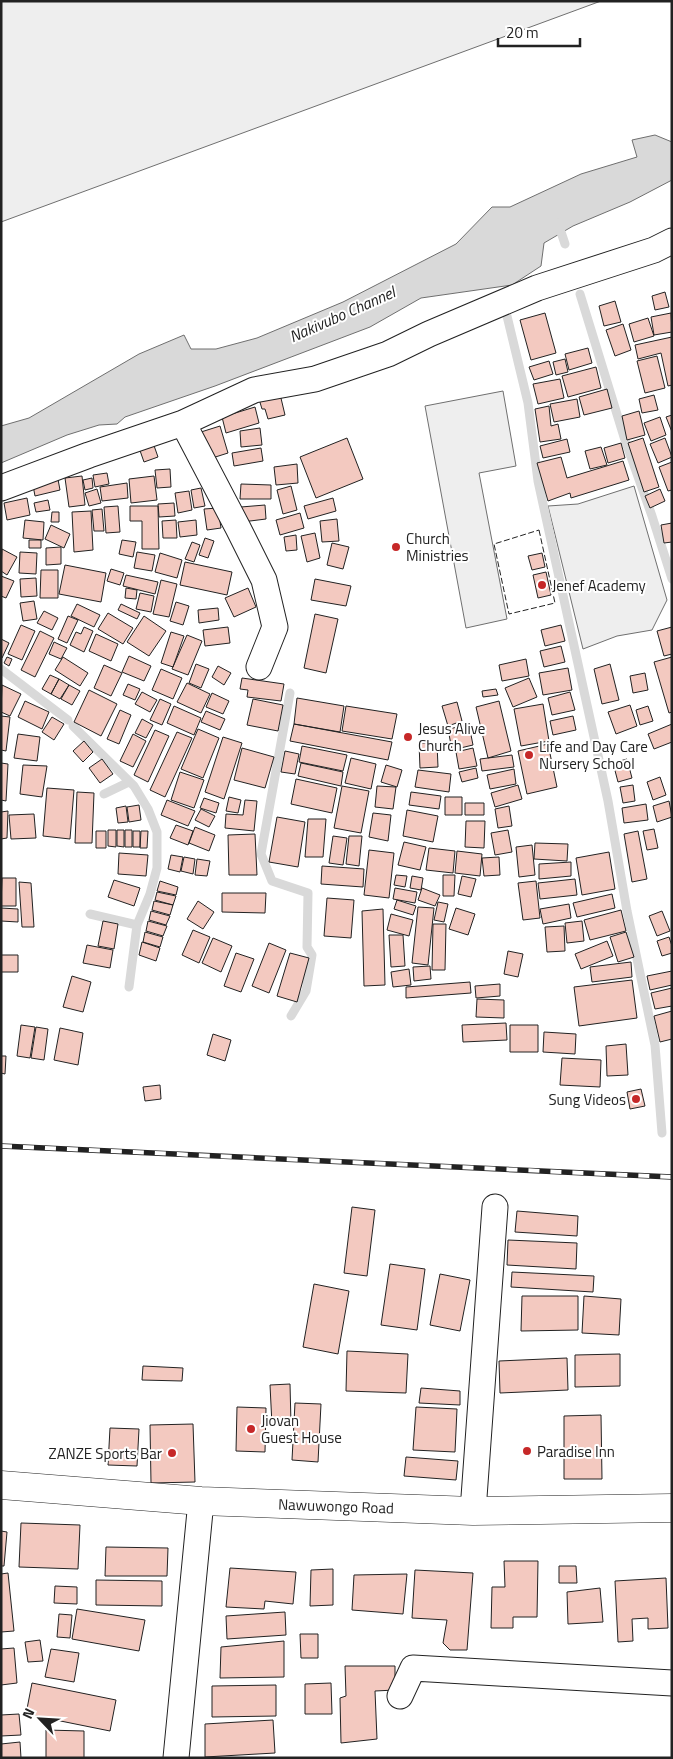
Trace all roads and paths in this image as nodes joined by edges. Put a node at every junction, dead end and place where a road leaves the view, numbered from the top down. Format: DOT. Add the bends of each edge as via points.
graph roads {
  1 [pos="672,241"];
  2 [pos="183,423"];
  3 [pos="1,488"];
  4 [pos="259,667"];
  5 [pos="495,1207"];
  6 [pos="1,1485"];
  7 [pos="201,1502"];
  8 [pos="672,1508"];
  9 [pos="473,1511"];
  10 [pos="672,1683"];
  11 [pos="400,1696"];
  12 [pos="176,1758"];
  1 -- 2 [label="street" via="654,250 536,288 388,354 315,379 254,390"];
  2 -- 3 [label="street"];
  2 -- 4 [label="street" via="264,580 275,628"];
  5 -- 9 [label="street"];
  6 -- 7 [label="street, Nawuwongo Road"];
  7 -- 9 [label="street, Nawuwongo Road"];
  7 -- 12 [label="street"];
  8 -- 9 [label="street, Nawuwongo Road"];
  10 -- 11 [label="street" via="413,1668"];
}
